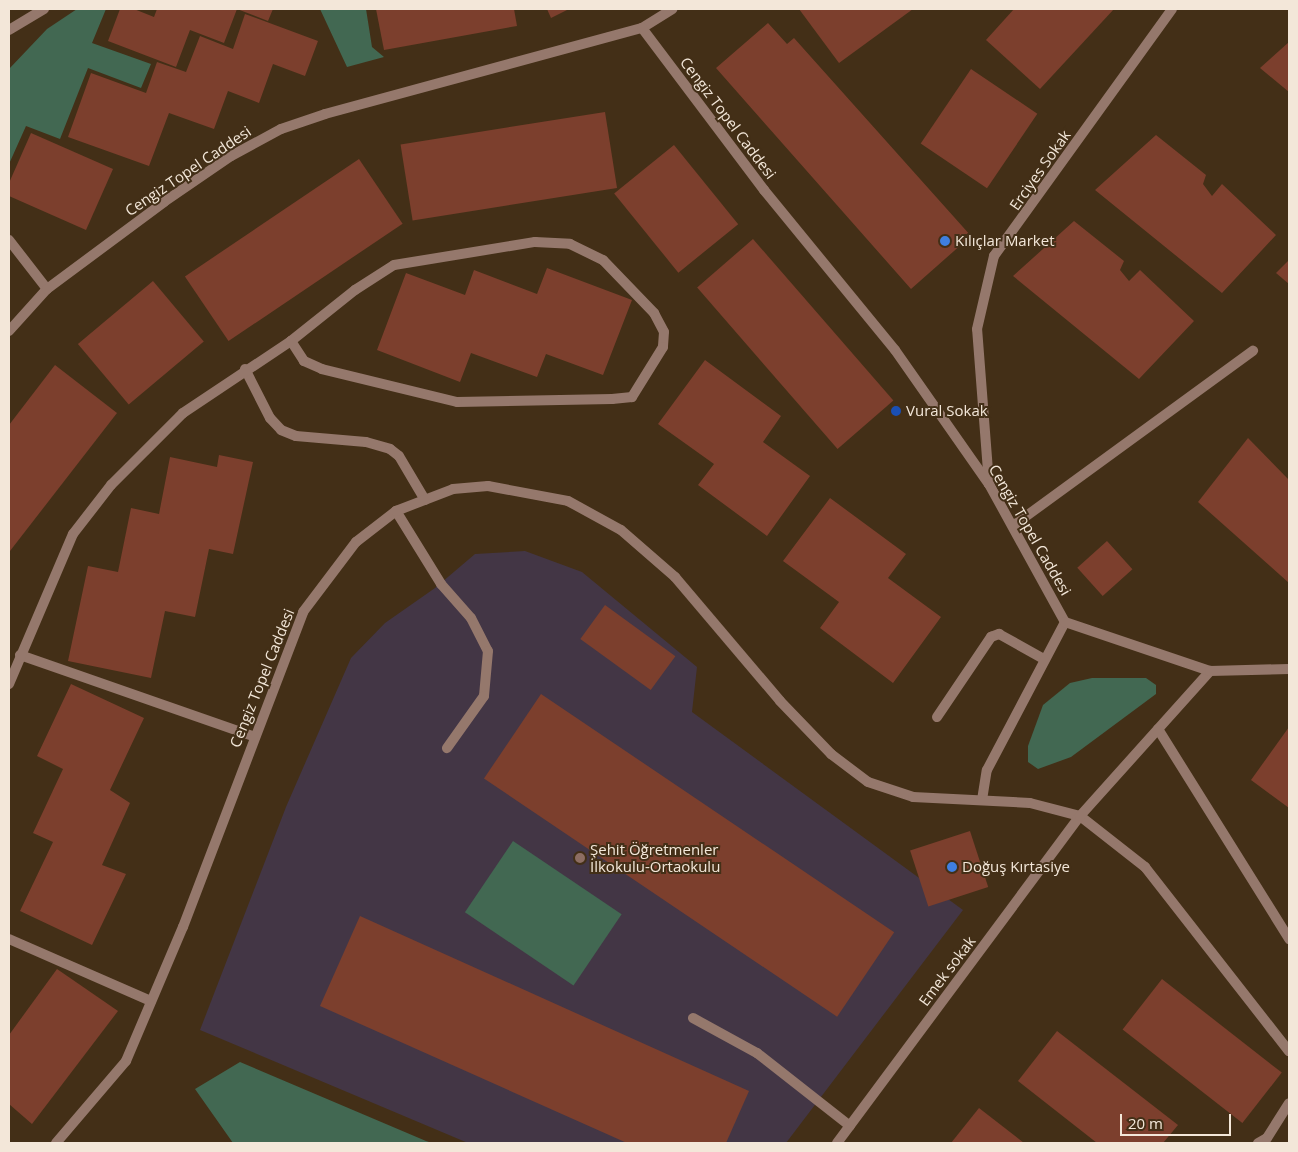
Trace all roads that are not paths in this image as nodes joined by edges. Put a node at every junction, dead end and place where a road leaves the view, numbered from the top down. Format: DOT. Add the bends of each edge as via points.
graph roads {
  1 [pos="44,9"];
  2 [pos="672,9"];
  3 [pos="1172,9"];
  4 [pos="642,28"];
  5 [pos="9,30"];
  6 [pos="9,240"];
  7 [pos="47,289"];
  8 [pos="9,331"];
  9 [pos="291,341"];
  10 [pos="1253,351"];
  11 [pos="245,369"];
  12 [pos="990,484"];
  13 [pos="425,500"];
  14 [pos="396,511"];
  15 [pos="1014,525"];
  16 [pos="1065,622"];
  17 [pos="20,654"];
  18 [pos="1044,660"];
  19 [pos="1289,669"];
  20 [pos="1210,671"];
  21 [pos="9,684"];
  22 [pos="937,717"];
  23 [pos="1158,729"];
  24 [pos="255,737"];
  25 [pos="447,748"];
  26 [pos="982,800"];
  27 [pos="1080,816"];
  28 [pos="9,939"];
  29 [pos="1289,939"];
  30 [pos="151,1002"];
  31 [pos="693,1018"];
  32 [pos="1289,1051"];
  33 [pos="1289,1103"];
  34 [pos="850,1126"];
  35 [pos="56,1143"];
  36 [pos="837,1143"];
  37 [pos="1258,1143"];
  1 -- 5 [label="street"];
  2 -- 4 [label="street"];
  3 -- 12 [label="street, Erciyes Sokak" via="994,256 977,328"];
  4 -- 7 [label="street, Cengiz Topel Caddesi" via="325,114 282,129 231,156"];
  4 -- 12 [label="street, Cengiz Topel Caddesi" via="764,190 895,350"];
  6 -- 7 [label="street"];
  7 -- 8 [label="street, Cengiz Topel Caddesi"];
  9 -- 9 [label="street" via="355,290 394,265 535,242 570,244 603,260 654,313 664,332 663,347 632,397 612,399 457,402 322,369 304,361"];
  9 -- 11 [label="street"];
  10 -- 15 [label="street"];
  11 -- 13 [label="street" via="261,403 281,430 296,436 366,442 390,448 399,456"];
  11 -- 17 [label="street" via="183,413 111,485 73,534"];
  12 -- 15 [label="street, Cengiz Topel Caddesi"];
  13 -- 14 [label="street, Cengiz Topel Caddesi"];
  13 -- 26 [label="street, Cengiz Topel Caddesi" via="453,489 488,486 526,490 568,501 621,530 675,577 780,702 831,754 868,782 912,797"];
  14 -- 24 [label="street, Cengiz Topel Caddesi" via="356,542 303,612"];
  14 -- 25 [label="street" via="441,584 471,618 488,651 484,696"];
  15 -- 16 [label="street, Cengiz Topel Caddesi"];
  16 -- 18 [label="street"];
  16 -- 20 [label="street"];
  17 -- 21 [label="street"];
  17 -- 24 [label="street"];
  18 -- 22 [label="street" via="999,634 991,637"];
  18 -- 26 [label="street" via="986,770"];
  19 -- 20 [label="street"];
  20 -- 23 [label="street, Emek sokak"];
  23 -- 27 [label="street, Emek sokak"];
  23 -- 29 [label="street"];
  24 -- 30 [label="street, Cengiz Topel Caddesi"];
  26 -- 27 [label="street, Cengiz Topel Caddesi" via="1030,804"];
  27 -- 32 [label="street" via="1145,867"];
  27 -- 34 [label="street, Emek sokak"];
  28 -- 30 [label="street"];
  30 -- 35 [label="street, Cengiz Topel Caddesi" via="126,1061"];
  31 -- 34 [label="street" via="764,1058"];
  33 -- 37 [label="street" via="1267,1138"];
  34 -- 36 [label="street, Emek sokak"];
}
